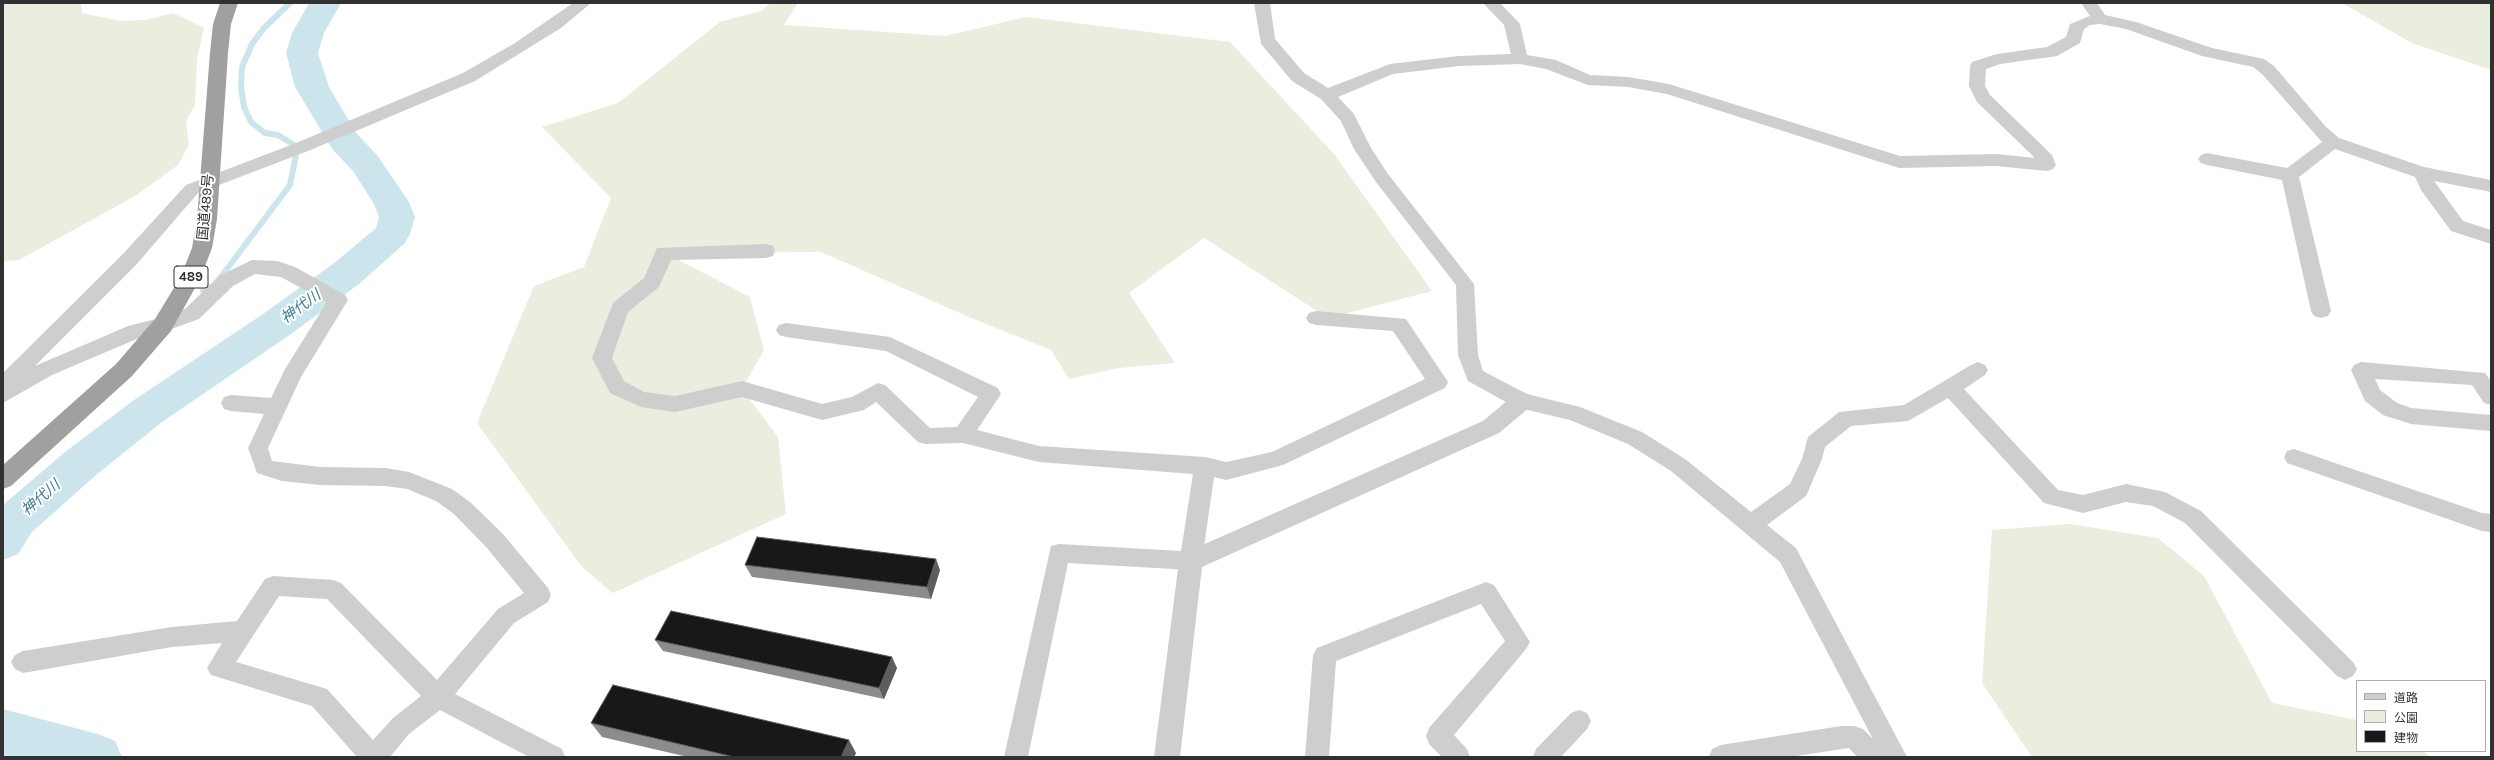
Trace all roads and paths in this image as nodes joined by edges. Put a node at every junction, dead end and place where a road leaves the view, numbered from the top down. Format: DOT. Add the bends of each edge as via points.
graph roads {
  1 [pos="230,3"];
  2 [pos="583,3"];
  3 [pos="1262,3"];
  4 [pos="1490,3"];
  5 [pos="2089,3"];
  6 [pos="2100,19"];
  7 [pos="1520,59"];
  8 [pos="1327,95"];
  9 [pos="2333,142"];
  10 [pos="2207,159"];
  11 [pos="2422,173"];
  12 [pos="2290,175"];
  13 [pos="208,183"];
  14 [pos="2491,186"];
  15 [pos="2491,237"];
  16 [pos="766,251"];
  17 [pos="2321,311"];
  18 [pos="1316,318"];
  19 [pos="163,325"];
  20 [pos="786,330"];
  21 [pos="1978,370"];
  22 [pos="3,386"];
  23 [pos="1950,387"];
  24 [pos="3,395"];
  25 [pos="2491,397"];
  26 [pos="1522,401"];
  27 [pos="231,403"];
  28 [pos="277,407"];
  29 [pos="2491,423"];
  30 [pos="963,435"];
  31 [pos="2294,457"];
  32 [pos="1205,466"];
  33 [pos="3,479"];
  34 [pos="1751,524"];
  35 [pos="2488,526"];
  36 [pos="1191,561"];
  37 [pos="243,631"];
  38 [pos="23,662"];
  39 [pos="2345,669"];
  40 [pos="438,697"];
  41 [pos="1579,721"];
  42 [pos="373,757"];
  43 [pos="553,757"];
  44 [pos="1016,757"];
  45 [pos="1167,757"];
  46 [pos="1317,757"];
  47 [pos="1458,757"];
  48 [pos="1545,757"];
  49 [pos="1721,757"];
  50 [pos="1874,757"];
  51 [pos="1895,757"];
  1 -- 13 [label="highway, 国道489号 / 489" via="222,24"];
  2 -- 13 [label="street" via="555,25 469,77 322,139"];
  3 -- 8 [label="street" via="1267,40 1298,77"];
  4 -- 7 [label="street" via="1512,24"];
  5 -- 6 [label="street"];
  6 -- 7 [label="street" via="2076,26 2074,39 2051,52 1997,59 1978,66 1977,86 1983,98 2042,156 2047,165 1996,160 1900,162 1669,89 1628,82 1588,80 1550,64"];
  6 -- 9 [label="street" via="2130,25 2202,50 2258,63 2268,70 2320,131"];
  7 -- 8 [label="street" via="1459,61 1390,70"];
  8 -- 26 [label="street" via="1348,118 1363,149 1382,178 1465,284 1468,354 1475,376"];
  9 -- 11 [label="street"];
  9 -- 12 [label="street"];
  10 -- 12 [label="street"];
  11 -- 14 [label="street"];
  11 -- 15 [label="street" via="2426,186 2457,226"];
  12 -- 17 [label="street"];
  13 -- 19 [label="highway, 国道489号 / 489" via="202,248 190,279"];
  13 -- 22 [label="street" via="192,189 130,260"];
  16 -- 30 [label="street" via="664,253 652,282 620,308 602,358 616,387 641,399 675,404 742,389 822,412 857,404 878,392 925,436"];
  18 -- 32 [label="street" via="1399,324 1438,382 1276,460 1226,471"];
  19 -- 24 [label="street" via="135,331 44,370"];
  19 -- 28 [label="street" via="192,314 226,281 252,267 278,268 338,300 292,374"];
  19 -- 33 [label="highway, 国道489号 / 489" via="124,370"];
  20 -- 30 [label="street" via="890,344 991,394"];
  21 -- 23 [label="street"];
  23 -- 34 [label="street" via="1908,413 1846,418 1815,443 1812,460 1798,490"];
  23 -- 39 [label="street" via="2052,497 2083,504 2126,493 2149,496 2193,517"];
  25 -- 29 [label="street" via="2478,378 2361,370 2372,395 2390,409 2411,416"];
  26 -- 34 [label="street" via="1573,413 1635,438 1678,465"];
  26 -- 36 [label="street" via="1491,427"];
  27 -- 28 [label="street"];
  28 -- 40 [label="street" via="258,448 264,467 282,472 320,476 386,477 409,481 444,495 462,508 495,541 540,595 506,616"];
  30 -- 32 [label="street" via="1038,454"];
  31 -- 35 [label="street"];
  32 -- 36 [label="street"];
  34 -- 51 [label="street" via="1788,555"];
  36 -- 44 [label="street" via="1059,553"];
  36 -- 45 [label="street"];
  37 -- 38 [label="street" via="172,637"];
  37 -- 40 [label="street" via="273,586 333,590"];
  37 -- 42 [label="street" via="219,668 319,697"];
  40 -- 42 [label="street" via="401,726"];
  40 -- 43 [label="street"];
  41 -- 48 [label="street"];
  46 -- 47 [label="street" via="1325,655 1486,592 1518,642 1438,736"];
  49 -- 50 [label="street" via="1854,737"];
}
